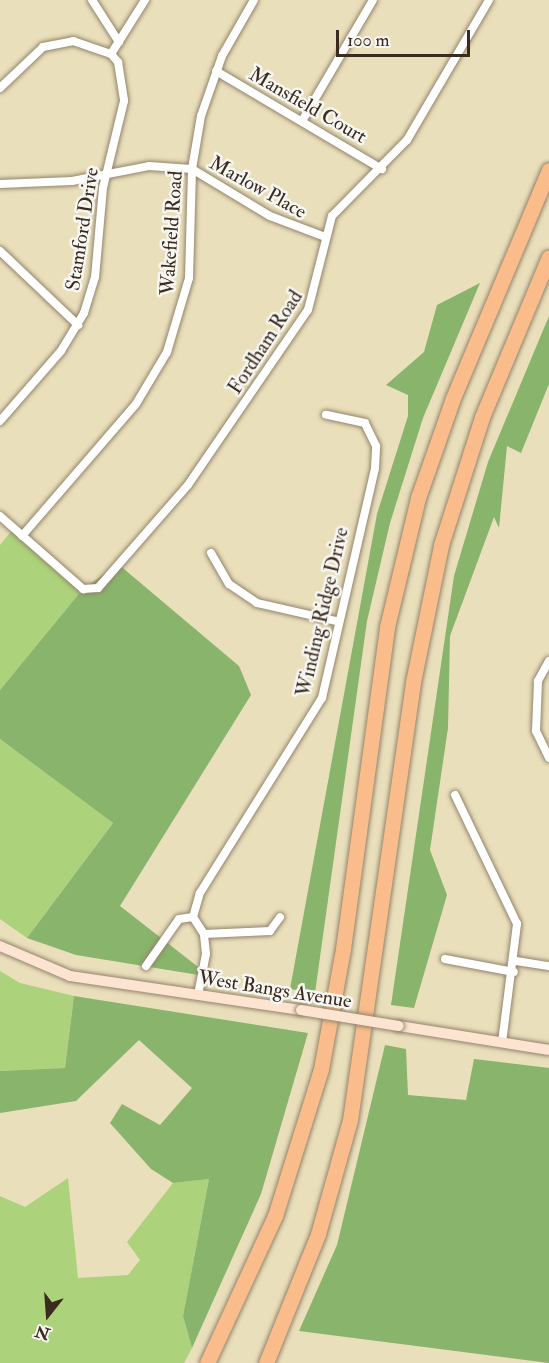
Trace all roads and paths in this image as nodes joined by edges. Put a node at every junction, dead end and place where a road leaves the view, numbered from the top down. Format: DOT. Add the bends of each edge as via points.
graph roads {
  1 [pos="92,0"];
  2 [pos="145,0"];
  3 [pos="254,0"];
  4 [pos="373,0"];
  5 [pos="489,0"];
  6 [pos="119,42"];
  7 [pos="111,54"];
  8 [pos="216,71"];
  9 [pos="0,88"];
  10 [pos="302,121"];
  11 [pos="192,169"];
  12 [pos="382,169"];
  13 [pos="549,170"];
  14 [pos="107,171"];
  15 [pos="0,184"];
  16 [pos="323,236"];
  17 [pos="0,251"];
  18 [pos="549,257"];
  19 [pos="78,325"];
  20 [pos="326,415"];
  21 [pos="0,421"];
  22 [pos="0,516"];
  23 [pos="22,536"];
  24 [pos="212,553"];
  25 [pos="336,621"];
  26 [pos="549,661"];
  27 [pos="549,758"];
  28 [pos="455,795"];
  29 [pos="193,917"];
  30 [pos="280,917"];
  31 [pos="204,934"];
  32 [pos="0,946"];
  33 [pos="445,959"];
  34 [pos="516,962"];
  35 [pos="146,966"];
  36 [pos="549,966"];
  37 [pos="514,972"];
  38 [pos="198,995"];
  39 [pos="502,1042"];
  40 [pos="549,1050"];
  41 [pos="207,1363"];
  42 [pos="266,1363"];
  1 -- 6 [label="street"];
  2 -- 6 [label="street"];
  3 -- 8 [label="street, Wakefield Road"];
  4 -- 10 [label="street"];
  5 -- 12 [label="street, Fordham Road" via="407,140"];
  6 -- 7 [label="street"];
  7 -- 9 [label="street" via="83,42 48,45"];
  7 -- 14 [label="street, Stamford Drive" via="122,69 124,101"];
  8 -- 10 [label="street, Mansfield Court"];
  8 -- 11 [label="street, Wakefield Road"];
  10 -- 12 [label="street, Mansfield Court"];
  11 -- 14 [label="street, Marlow Place"];
  11 -- 16 [label="street, Marlow Place" via="270,216"];
  11 -- 23 [label="street, Wakefield Road" via="189,278 167,352 136,404"];
  12 -- 16 [label="street, Fordham Road" via="345,198"];
  13 -- 41 [label="highway" via="453,398 418,498 385,638 343,949 321,1069 275,1216"];
  14 -- 15 [label="street, Marlow Place" via="72,181"];
  14 -- 19 [label="street, Stamford Drive" via="96,278"];
  16 -- 23 [label="street, Fordham Road" via="318,285 308,310 188,485 98,588 88,592"];
  17 -- 19 [label="street"];
  18 -- 42 [label="highway" via="482,417 441,545 413,682 355,1098 318,1234"];
  19 -- 21 [label="street, Stamford Drive"];
  20 -- 25 [label="street, Winding Ridge Drive" via="365,423 377,454"];
  22 -- 23 [label="street"];
  24 -- 25 [label="street" via="229,584 257,603"];
  25 -- 29 [label="street, Winding Ridge Drive" via="326,684 312,719 200,893"];
  26 -- 27 [label="street" via="538,681 536,731"];
  28 -- 34 [label="street" via="517,924"];
  29 -- 31 [label="street"];
  29 -- 35 [label="street" via="178,919"];
  30 -- 31 [label="street" via="270,931"];
  31 -- 38 [label="street" via="206,954"];
  32 -- 38 [label="street, West Bangs Avenue" via="46,970"];
  33 -- 37 [label="street"];
  34 -- 36 [label="street"];
  34 -- 37 [label="street"];
  37 -- 39 [label="street"];
  38 -- 39 [label="street, West Bangs Avenue, bridge"];
  39 -- 40 [label="street, West Bangs Avenue"];
}
